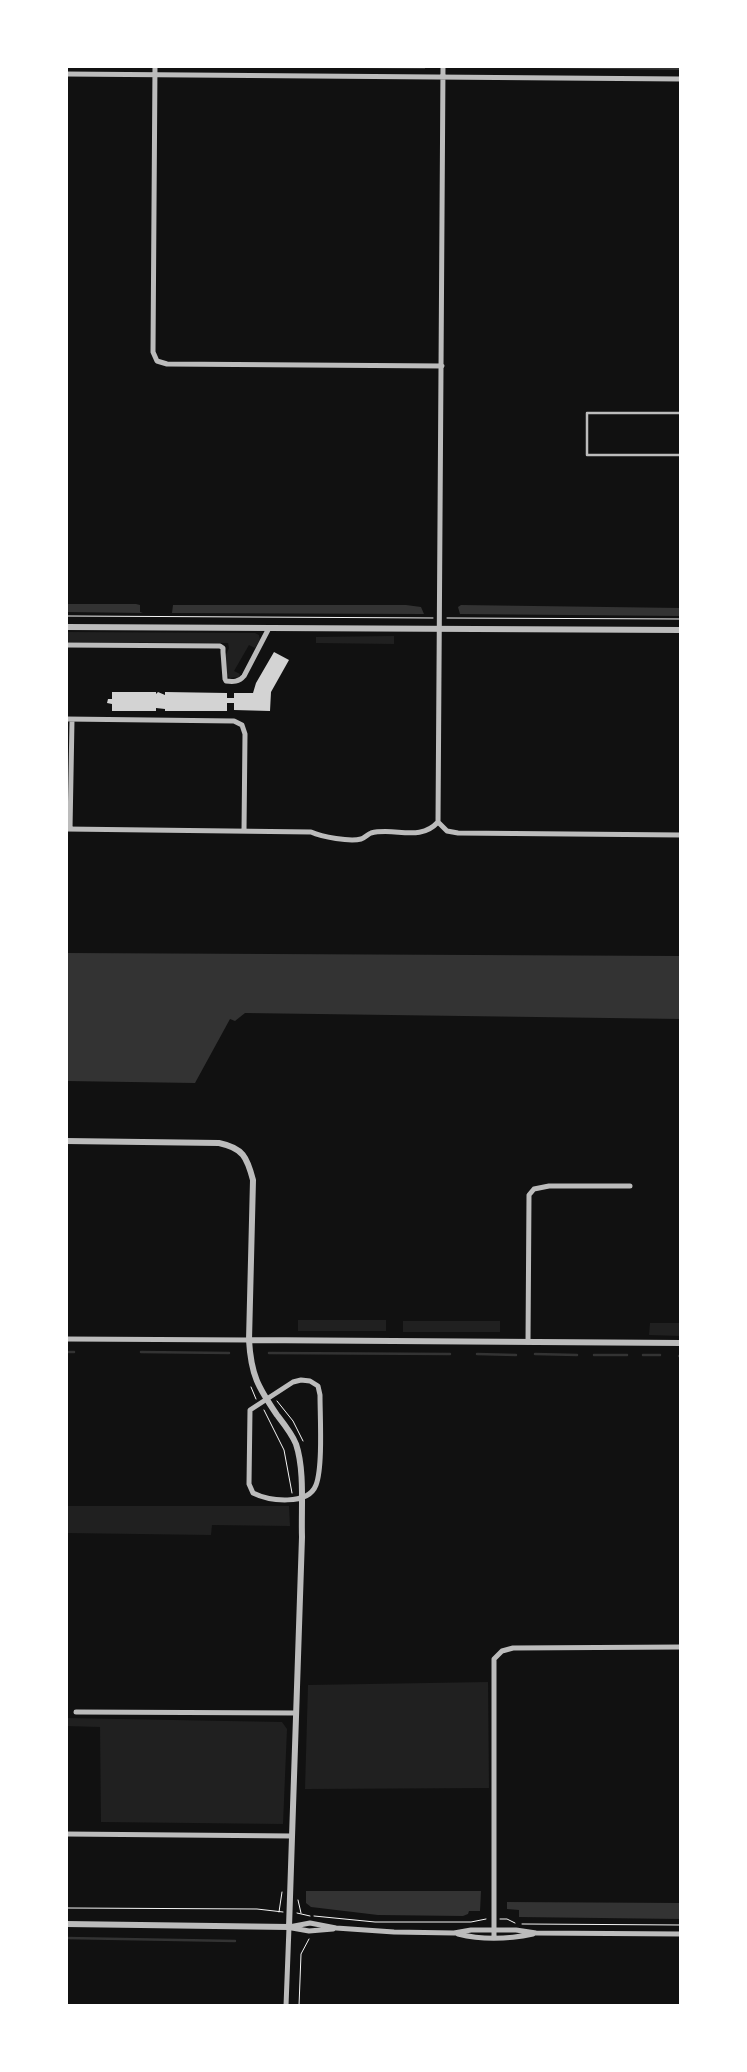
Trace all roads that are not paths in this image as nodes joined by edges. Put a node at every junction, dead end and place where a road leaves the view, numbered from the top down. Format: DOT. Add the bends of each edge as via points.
graph roads {
  1 [pos="155,66"];
  2 [pos="443,66"];
  3 [pos="66,74"];
  4 [pos="155,76"];
  5 [pos="442,78"];
  6 [pos="681,79"];
  7 [pos="442,366"];
  8 [pos="681,413"];
  9 [pos="681,455"];
  10 [pos="66,626"];
  11 [pos="269,628"];
  12 [pos="441,629"];
  13 [pos="681,630"];
  14 [pos="66,645"];
  15 [pos="69,720"];
  16 [pos="438,822"];
  17 [pos="68,829"];
  18 [pos="244,831"];
  19 [pos="681,835"];
  20 [pos="66,1141"];
  21 [pos="630,1186"];
  22 [pos="66,1339"];
  23 [pos="249,1340"];
  24 [pos="528,1342"];
  25 [pos="681,1343"];
  26 [pos="263,1400"];
  27 [pos="301,1496"];
  28 [pos="681,1647"];
  29 [pos="76,1712"];
  30 [pos="296,1713"];
  31 [pos="66,1834"];
  32 [pos="292,1836"];
  33 [pos="66,1924"];
  34 [pos="289,1927"];
  35 [pos="336,1928"];
  36 [pos="494,1930"];
  37 [pos="454,1933"];
  38 [pos="536,1933"];
  39 [pos="681,1934"];
  40 [pos="494,1937"];
  41 [pos="286,2006"];
  1 -- 4 [label="street"];
  2 -- 5 [label="street"];
  3 -- 4 [label="street"];
  4 -- 5 [label="street"];
  4 -- 7 [label="street" via="154,352 157,361 167,364"];
  5 -- 6 [label="street"];
  5 -- 7 [label="street"];
  7 -- 12 [label="street"];
  8 -- 9 [label="lane" via="587,413 587,455"];
  10 -- 11 [label="street"];
  11 -- 12 [label="street"];
  11 -- 14 [label="street" via="244,676 235,682 224,679 223,648 220,646"];
  12 -- 13 [label="street"];
  12 -- 16 [label="street"];
  15 -- 17 [label="street"];
  15 -- 18 [label="street" via="234,721 242,725 245,734"];
  16 -- 18 [label="street" via="432,829 421,833 371,833 361,838 324,838 311,832"];
  16 -- 19 [label="street" via="447,831 458,833"];
  17 -- 18 [label="street"];
  20 -- 23 [label="street" via="218,1144 240,1151 248,1161 253,1180"];
  21 -- 24 [label="street" via="549,1186 534,1189 529,1195"];
  22 -- 23 [label="street"];
  23 -- 24 [label="street"];
  23 -- 26 [label="street" via="250,1361"];
  24 -- 25 [label="street"];
  26 -- 27 [label="street" via="295,1442"];
  26 -- 27 [label="street" via="250,1410 249,1484 253,1493 264,1498 293,1500"];
  26 -- 27 [label="street" via="293,1382 310,1381 318,1386 317,1482 312,1492"];
  27 -- 30 [label="street"];
  28 -- 36 [label="street" via="513,1648 502,1651 494,1659"];
  29 -- 30 [label="street"];
  30 -- 32 [label="street"];
  31 -- 32 [label="street"];
  32 -- 34 [label="street"];
  33 -- 34 [label="street"];
  34 -- 35 [label="street" via="310,1931"];
  34 -- 35 [label="street" via="310,1923"];
  34 -- 41 [label="street"];
  35 -- 37 [label="street"];
  36 -- 37 [label="street"];
  36 -- 38 [label="street"];
  36 -- 40 [label="street"];
  37 -- 40 [label="street"];
  38 -- 39 [label="street"];
  38 -- 40 [label="street"];
}
